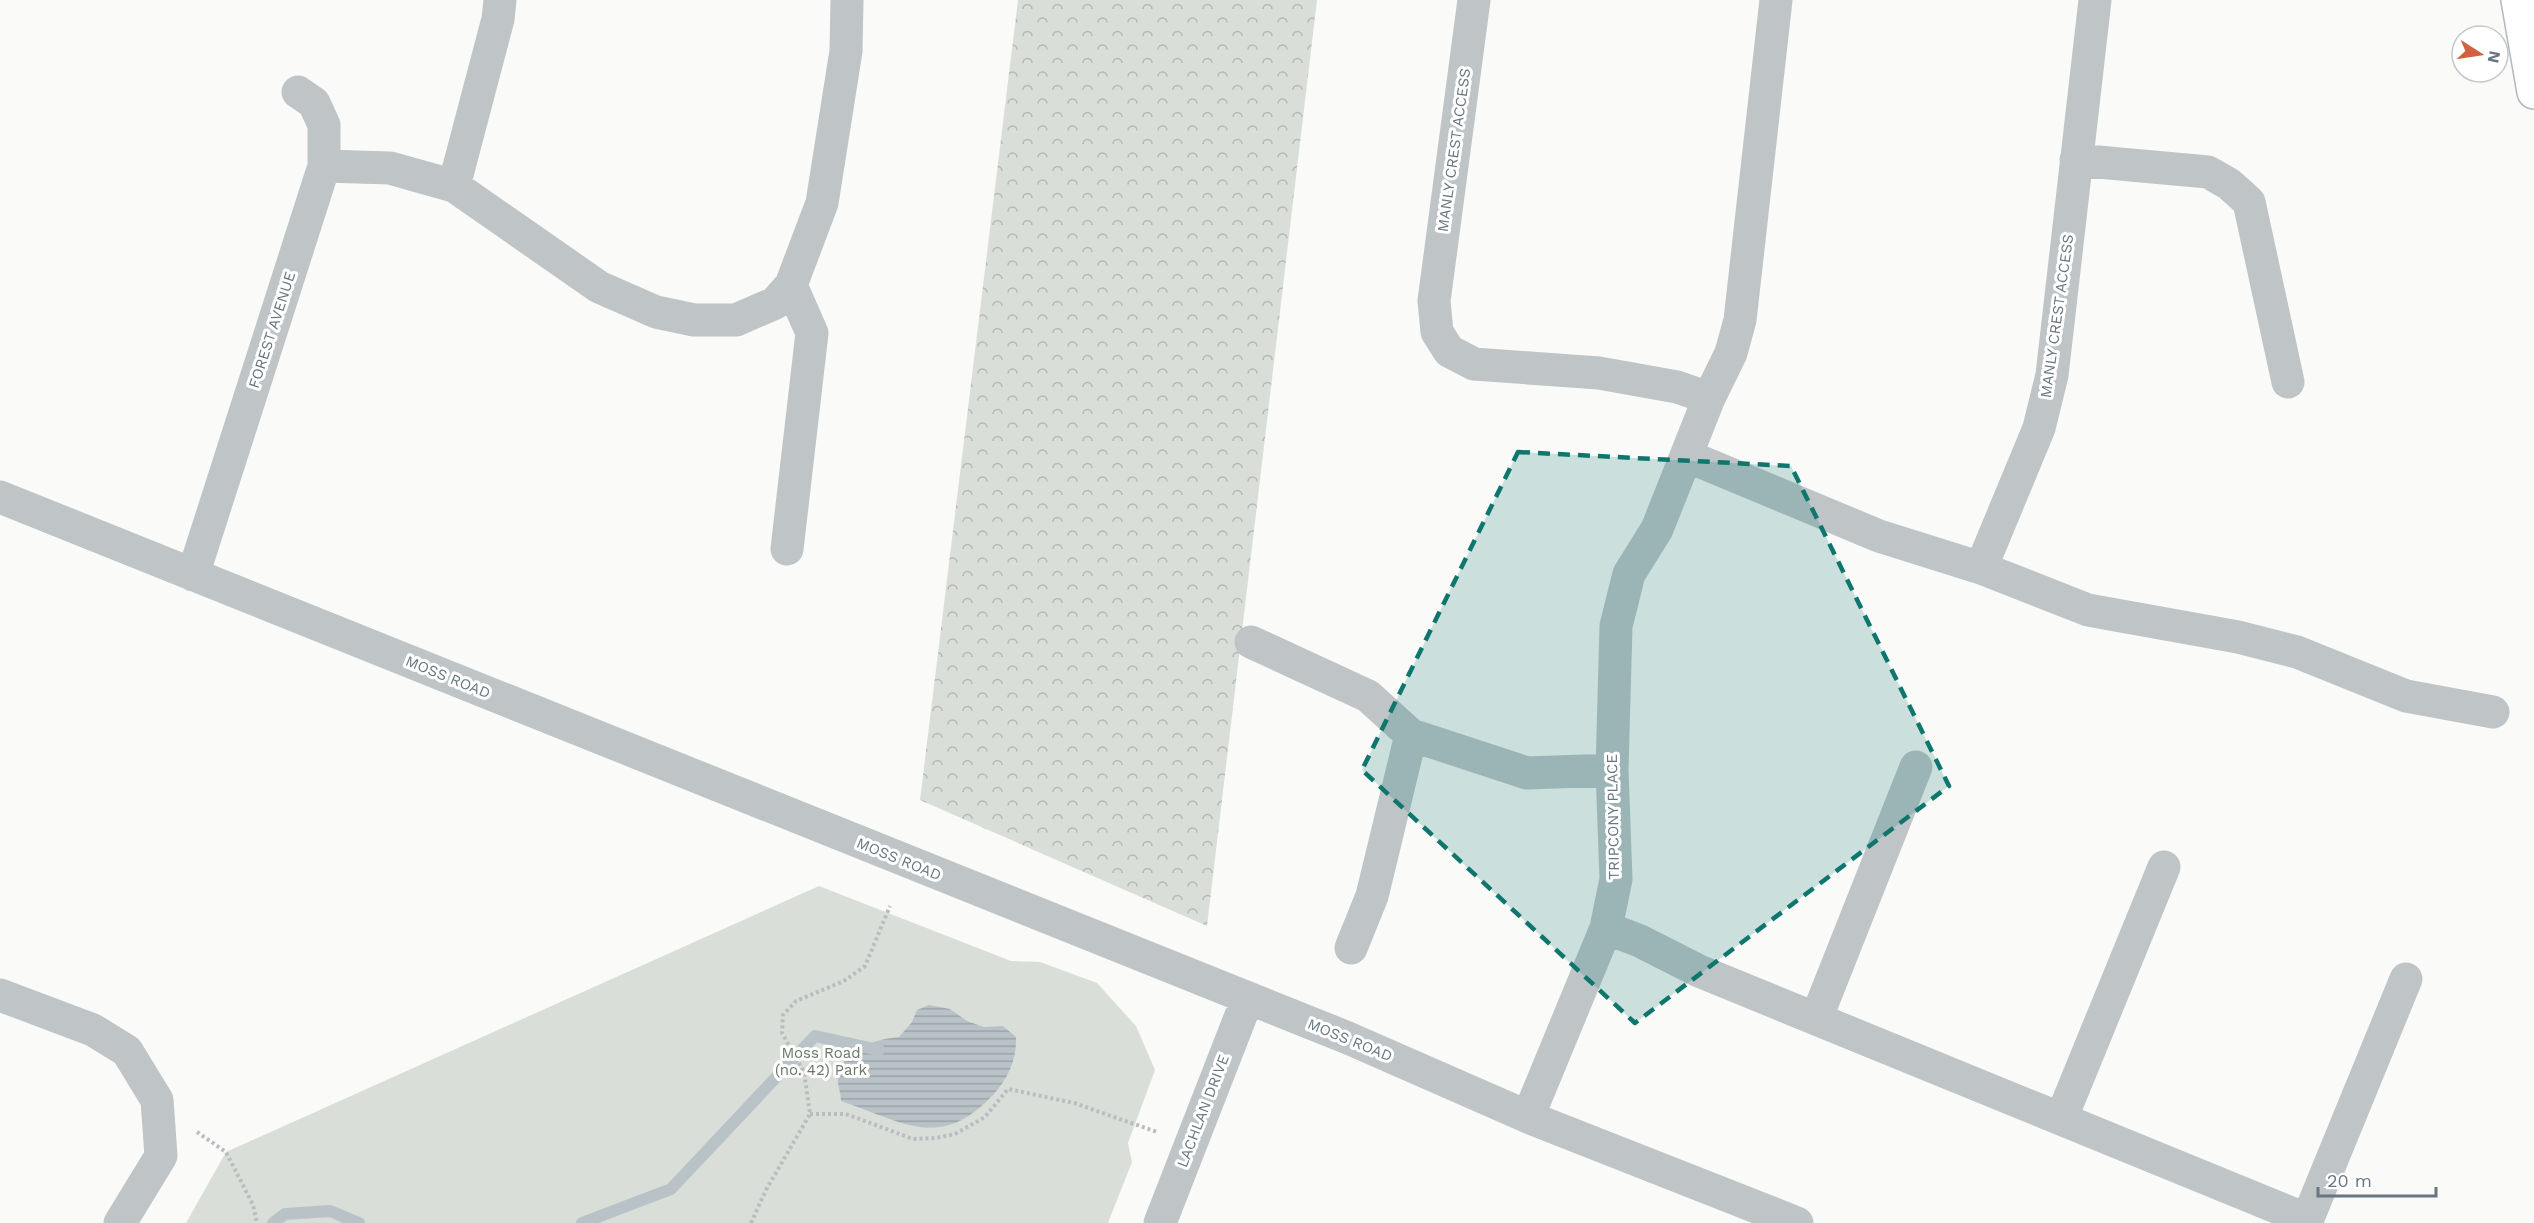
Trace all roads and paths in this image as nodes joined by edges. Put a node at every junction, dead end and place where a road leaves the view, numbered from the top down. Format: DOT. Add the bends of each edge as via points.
graph roads {
  1 [pos="500,0"];
  2 [pos="847,0"];
  3 [pos="1474,0"];
  4 [pos="1776,0"];
  5 [pos="2095,0"];
  6 [pos="2518,0"];
  7 [pos="298,92"];
  8 [pos="2534,92"];
  9 [pos="2076,160"];
  10 [pos="324,165"];
  11 [pos="454,186"];
  12 [pos="791,285"];
  13 [pos="2288,382"];
  14 [pos="1708,399"];
  15 [pos="1687,456"];
  16 [pos="0,497"];
  17 [pos="787,549"];
  18 [pos="1981,568"];
  19 [pos="193,575"];
  20 [pos="1251,642"];
  21 [pos="2493,712"];
  22 [pos="1411,735"];
  23 [pos="1916,767"];
  24 [pos="1612,770"];
  25 [pos="2164,867"];
  26 [pos="890,906"];
  27 [pos="1606,928"];
  28 [pos="1351,948"];
  29 [pos="2406,979"];
  30 [pos="0,995"];
  31 [pos="1247,1000"];
  32 [pos="1816,1019"];
  33 [pos="810,1114"];
  34 [pos="1528,1117"];
  35 [pos="2061,1119"];
  36 [pos="191,1128"];
  37 [pos="1162,1134"];
  38 [pos="2307,1221"];
  39 [pos="120,1223"];
  40 [pos="257,1223"];
  41 [pos="751,1223"];
  42 [pos="1160,1223"];
  43 [pos="1797,1223"];
  1 -- 11 [label="street"];
  2 -- 12 [label="street" via="846,51 822,203"];
  3 -- 14 [label="street, MANLY CREST ACCESS" via="1434,301 1437,332 1449,351 1474,364 1599,373 1677,387"];
  4 -- 14 [label="street, TRIPCONY PLACE" via="1740,321 1731,353"];
  5 -- 9 [label="street, MANLY CREST ACCESS"];
  6 -- 8 [label="main road"];
  7 -- 10 [label="street, FOREST AVENUE" via="314,103 324,125"];
  9 -- 13 [label="street" via="2208,172 2249,202"];
  9 -- 18 [label="street, MANLY CREST ACCESS" via="2052,375 2039,429"];
  10 -- 11 [label="street" via="390,168"];
  10 -- 19 [label="street, FOREST AVENUE"];
  11 -- 12 [label="street" via="599,287 656,312 693,320 736,320 775,303"];
  12 -- 17 [label="street" via="812,333"];
  14 -- 15 [label="street, TRIPCONY PLACE"];
  15 -- 18 [label="street" via="1879,536"];
  15 -- 24 [label="street, TRIPCONY PLACE" via="1657,529 1629,574 1616,626"];
  16 -- 19 [label="street, MOSS ROAD"];
  18 -- 21 [label="street" via="2088,610 2248,639 2297,652 2406,696"];
  19 -- 31 [label="street, MOSS ROAD"];
  20 -- 22 [label="street" via="1368,696"];
  22 -- 24 [label="street" via="1527,773"];
  22 -- 28 [label="street" via="1372,896"];
  23 -- 32 [label="street"];
  24 -- 27 [label="street, TRIPCONY PLACE" via="1616,879"];
  25 -- 35 [label="street"];
  26 -- 33 [label="path" via="865,966 844,981 796,1001 783,1015 782,1033 804,1072"];
  27 -- 32 [label="street"];
  27 -- 34 [label="street, TRIPCONY PLACE"];
  29 -- 38 [label="street"];
  30 -- 39 [label="street" via="93,1030 127,1051 157,1100 161,1156"];
  31 -- 34 [label="street, MOSS ROAD" via="1348,1038"];
  31 -- 42 [label="street, LACHLAN DRIVE"];
  32 -- 35 [label="street"];
  33 -- 37 [label="path" via="846,1114 913,1140 936,1138 956,1134 985,1117 1008,1089 1074,1103"];
  33 -- 41 [label="path"];
  34 -- 43 [label="street, MOSS ROAD"];
  35 -- 38 [label="street"];
  36 -- 40 [label="path" via="226,1152 253,1205"];
}
